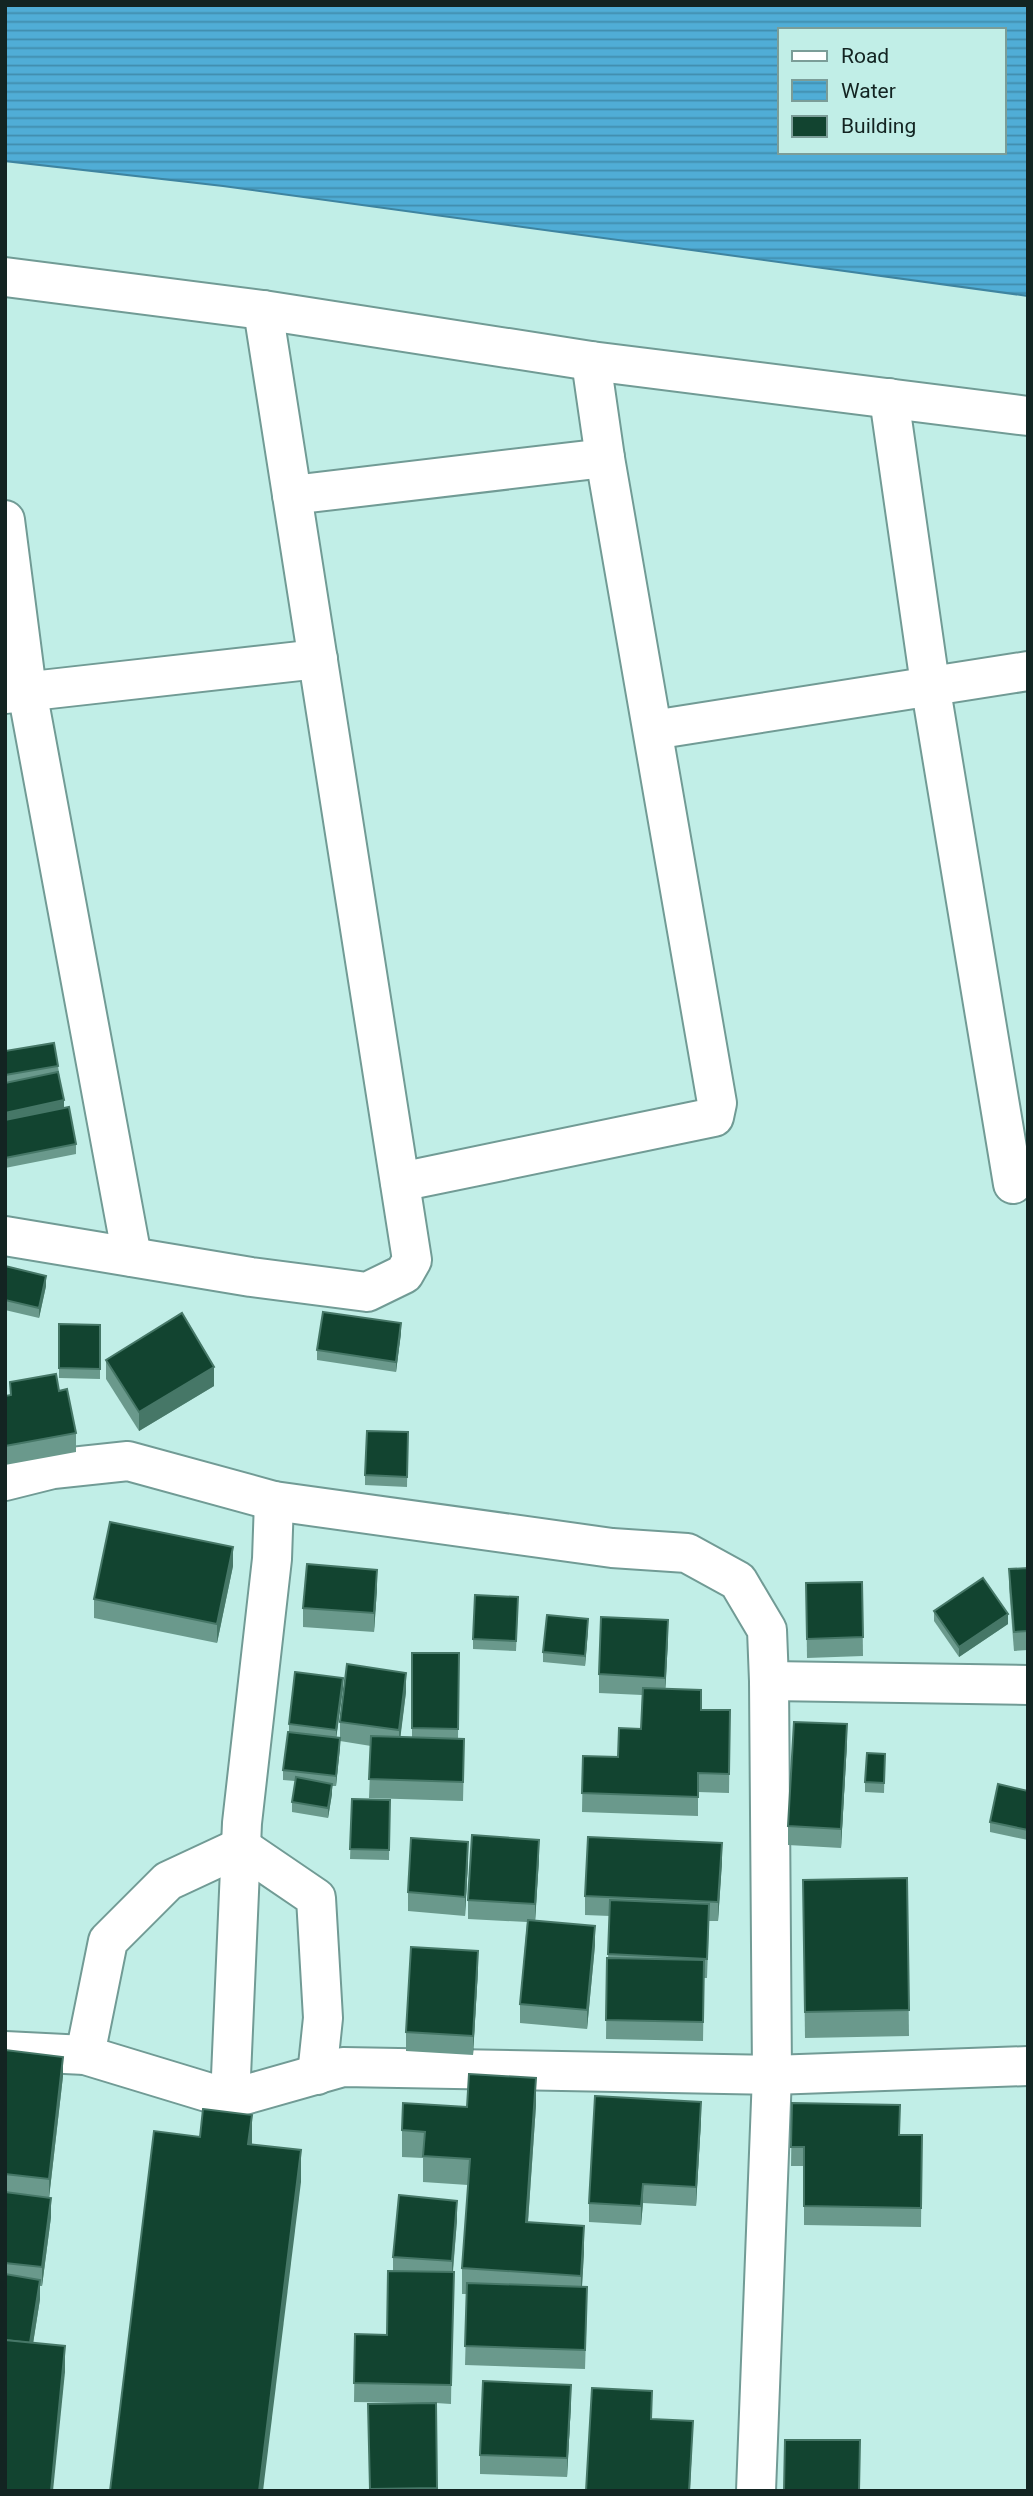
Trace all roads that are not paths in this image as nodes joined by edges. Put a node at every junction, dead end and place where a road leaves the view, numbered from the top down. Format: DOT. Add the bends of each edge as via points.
graph roads {
  1 [pos="5,277"];
  2 [pos="263,310"];
  3 [pos="591,362"];
  4 [pos="890,398"];
  5 [pos="1028,416"];
  6 [pos="605,458"];
  7 [pos="292,495"];
  8 [pos="5,520"];
  9 [pos="318,659"];
  10 [pos="1028,671"];
  11 [pos="930,684"];
  12 [pos="16,692"];
  13 [pos="653,730"];
  14 [pos="400,1182"];
  15 [pos="1013,1184"];
  16 [pos="5,1236"];
  17 [pos="132,1257"];
  18 [pos="5,1481"];
  19 [pos="274,1500"];
  20 [pos="768,1681"];
  21 [pos="1028,1685"];
  22 [pos="241,1847"];
  23 [pos="5,2050"];
  24 [pos="85,2055"];
  25 [pos="1028,2066"];
  26 [pos="772,2074"];
  27 [pos="317,2075"];
  28 [pos="230,2099"];
  29 [pos="756,2491"];
  1 -- 2 [label="street"];
  2 -- 3 [label="street"];
  2 -- 7 [label="street"];
  3 -- 4 [label="street"];
  3 -- 6 [label="street"];
  4 -- 5 [label="street"];
  4 -- 11 [label="street"];
  6 -- 7 [label="street"];
  6 -- 13 [label="street"];
  7 -- 9 [label="street"];
  8 -- 12 [label="street"];
  9 -- 12 [label="street"];
  9 -- 14 [label="street"];
  10 -- 11 [label="street"];
  11 -- 13 [label="street"];
  11 -- 15 [label="street"];
  12 -- 17 [label="street"];
  13 -- 14 [label="street" via="717,1102 714,1117"];
  14 -- 17 [label="street" via="412,1260 404,1274 367,1292"];
  16 -- 17 [label="street"];
  18 -- 19 [label="street" via="52,1469 128,1461"];
  19 -- 20 [label="street" via="612,1548 687,1553 738,1581 767,1630"];
  19 -- 22 [label="street" via="272,1559"];
  20 -- 21 [label="street"];
  20 -- 26 [label="street"];
  22 -- 24 [label="street" via="169,1881 108,1941"];
  22 -- 27 [label="street" via="316,1898 323,2018"];
  22 -- 28 [label="street"];
  23 -- 24 [label="street"];
  24 -- 28 [label="street"];
  25 -- 26 [label="street"];
  26 -- 27 [label="street" via="343,2067"];
  26 -- 29 [label="street"];
  27 -- 28 [label="street"];
}
